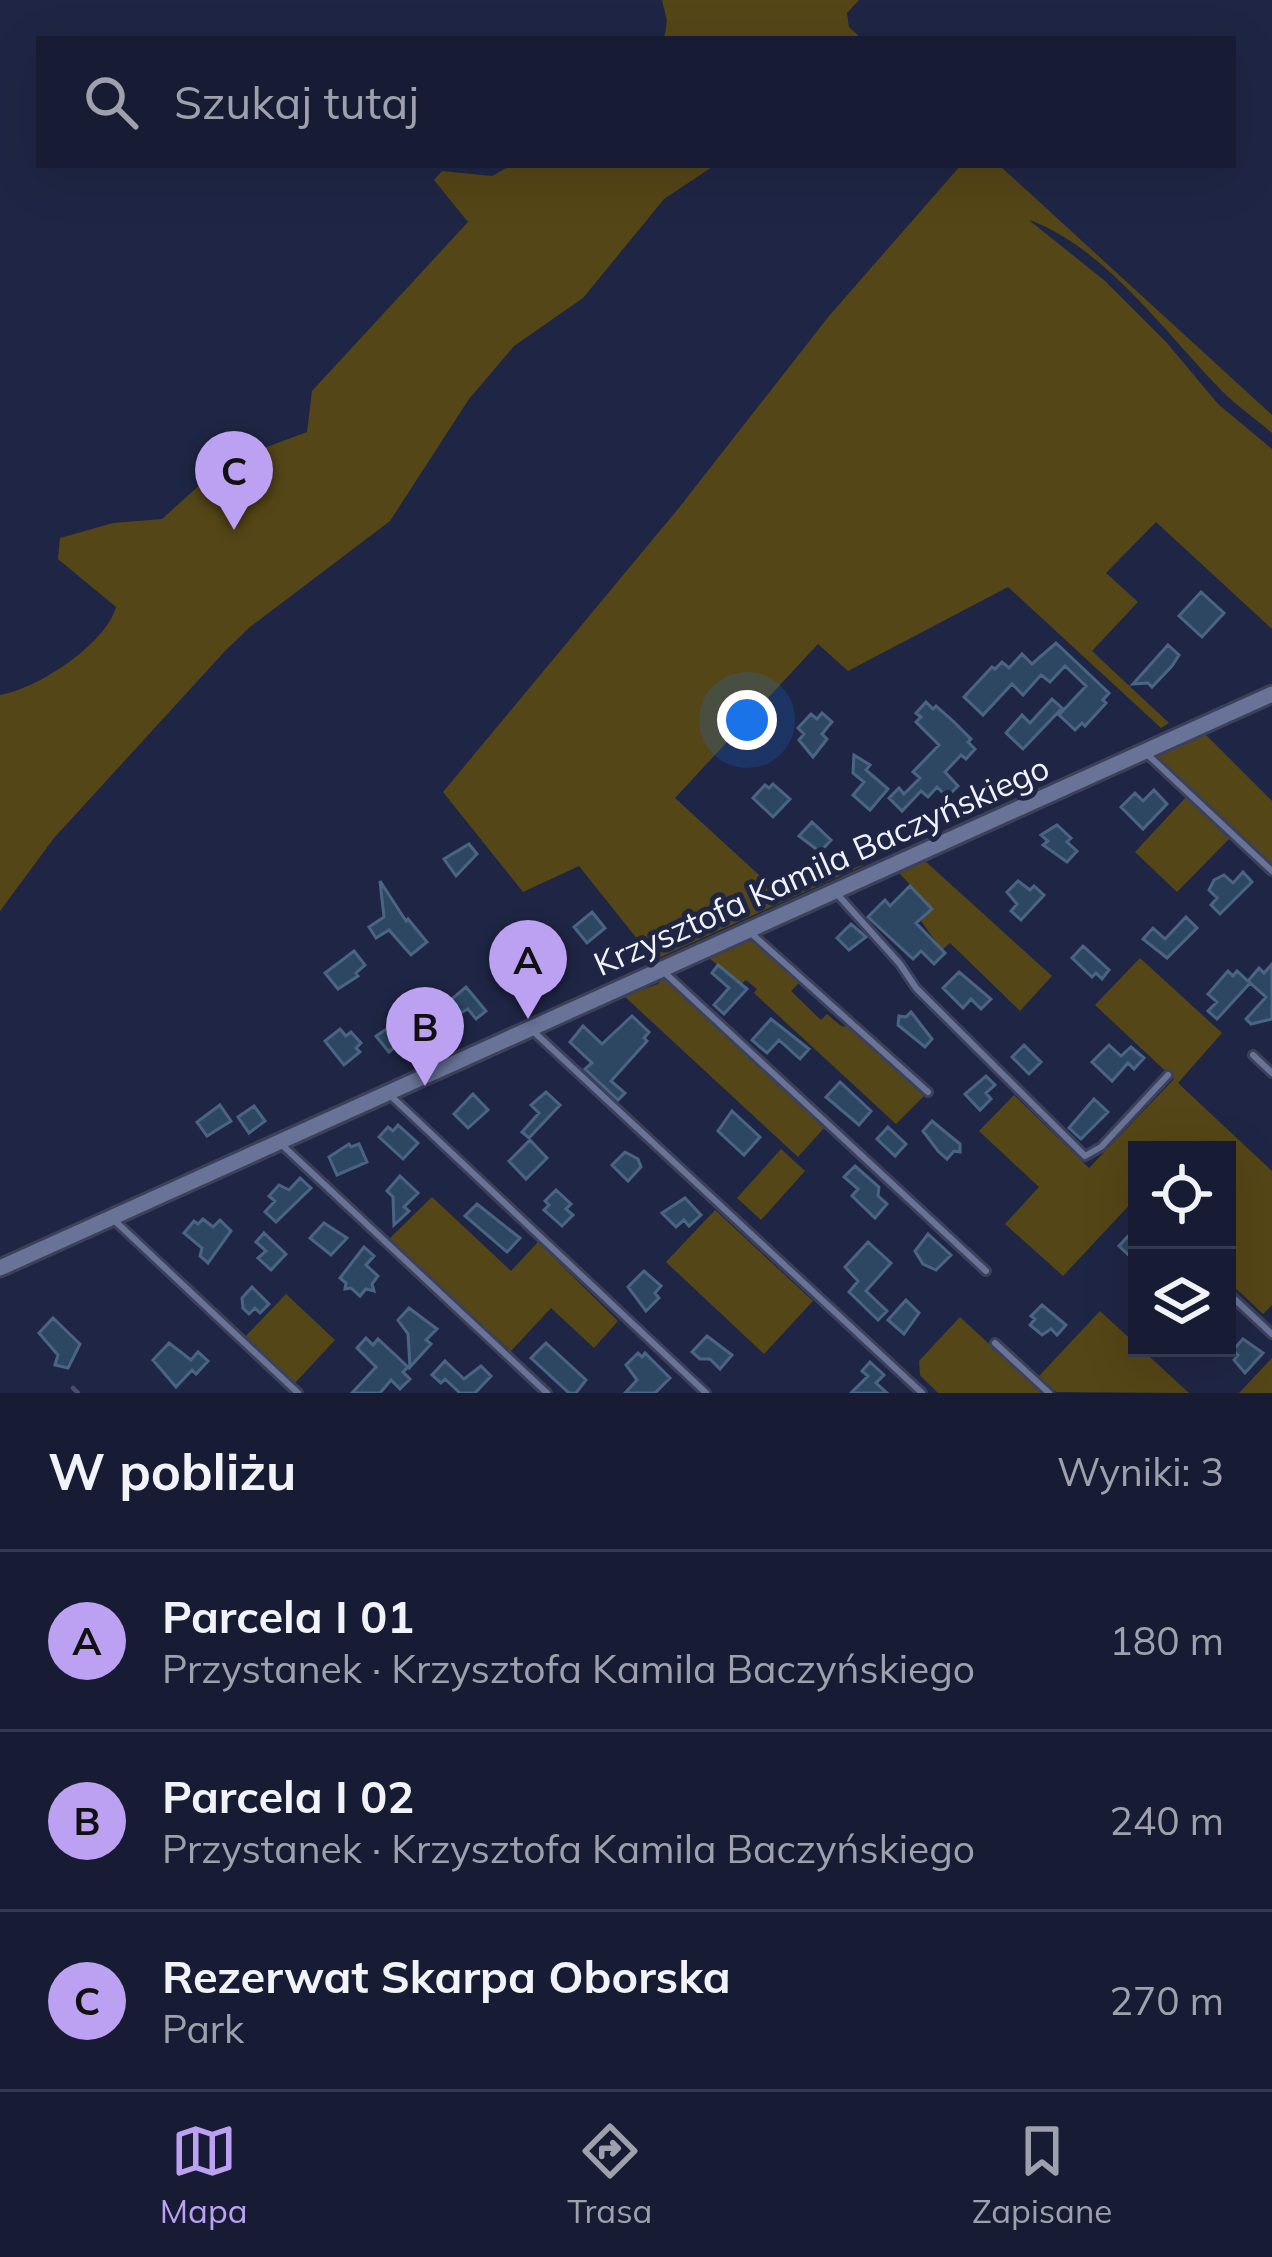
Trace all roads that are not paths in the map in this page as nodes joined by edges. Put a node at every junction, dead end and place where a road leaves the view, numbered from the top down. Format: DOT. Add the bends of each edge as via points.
graph roads {
  1 [pos="1272,694"];
  2 [pos="1144,752"];
  3 [pos="1272,872"];
  4 [pos="835,892"];
  5 [pos="748,931"];
  6 [pos="662,970"];
  7 [pos="530,1028"];
  8 [pos="1253,1055"];
  9 [pos="1272,1073"];
  10 [pos="1168,1075"];
  11 [pos="928,1092"];
  12 [pos="387,1093"];
  13 [pos="278,1142"];
  14 [pos="113,1219"];
  15 [pos="0,1268"];
  16 [pos="986,1271"];
  17 [pos="1236,1300"];
  18 [pos="1272,1334"];
  19 [pos="995,1343"];
  20 [pos="298,1393"];
  21 [pos="548,1393"];
  22 [pos="706,1393"];
  23 [pos="922,1393"];
  24 [pos="1049,1393"];
  1 -- 2 [label="street, Krzysztofa Kamila Baczyńskiego"];
  2 -- 3 [label="lane"];
  2 -- 4 [label="street, Krzysztofa Kamila Baczyńskiego"];
  4 -- 5 [label="street, Krzysztofa Kamila Baczyńskiego"];
  4 -- 10 [label="lane" via="916,988 1084,1156"];
  5 -- 6 [label="street, Krzysztofa Kamila Baczyńskiego"];
  5 -- 11 [label="lane"];
  6 -- 7 [label="street, Krzysztofa Kamila Baczyńskiego"];
  6 -- 16 [label="lane"];
  7 -- 12 [label="street, Krzysztofa Kamila Baczyńskiego"];
  7 -- 23 [label="lane"];
  8 -- 9 [label="lane"];
  12 -- 13 [label="street, Krzysztofa Kamila Baczyńskiego"];
  12 -- 22 [label="lane"];
  13 -- 14 [label="street, Krzysztofa Kamila Baczyńskiego"];
  13 -- 21 [label="lane"];
  14 -- 15 [label="street, Krzysztofa Kamila Baczyńskiego"];
  14 -- 20 [label="lane"];
  17 -- 18 [label="lane"];
  19 -- 24 [label="lane"];
}
